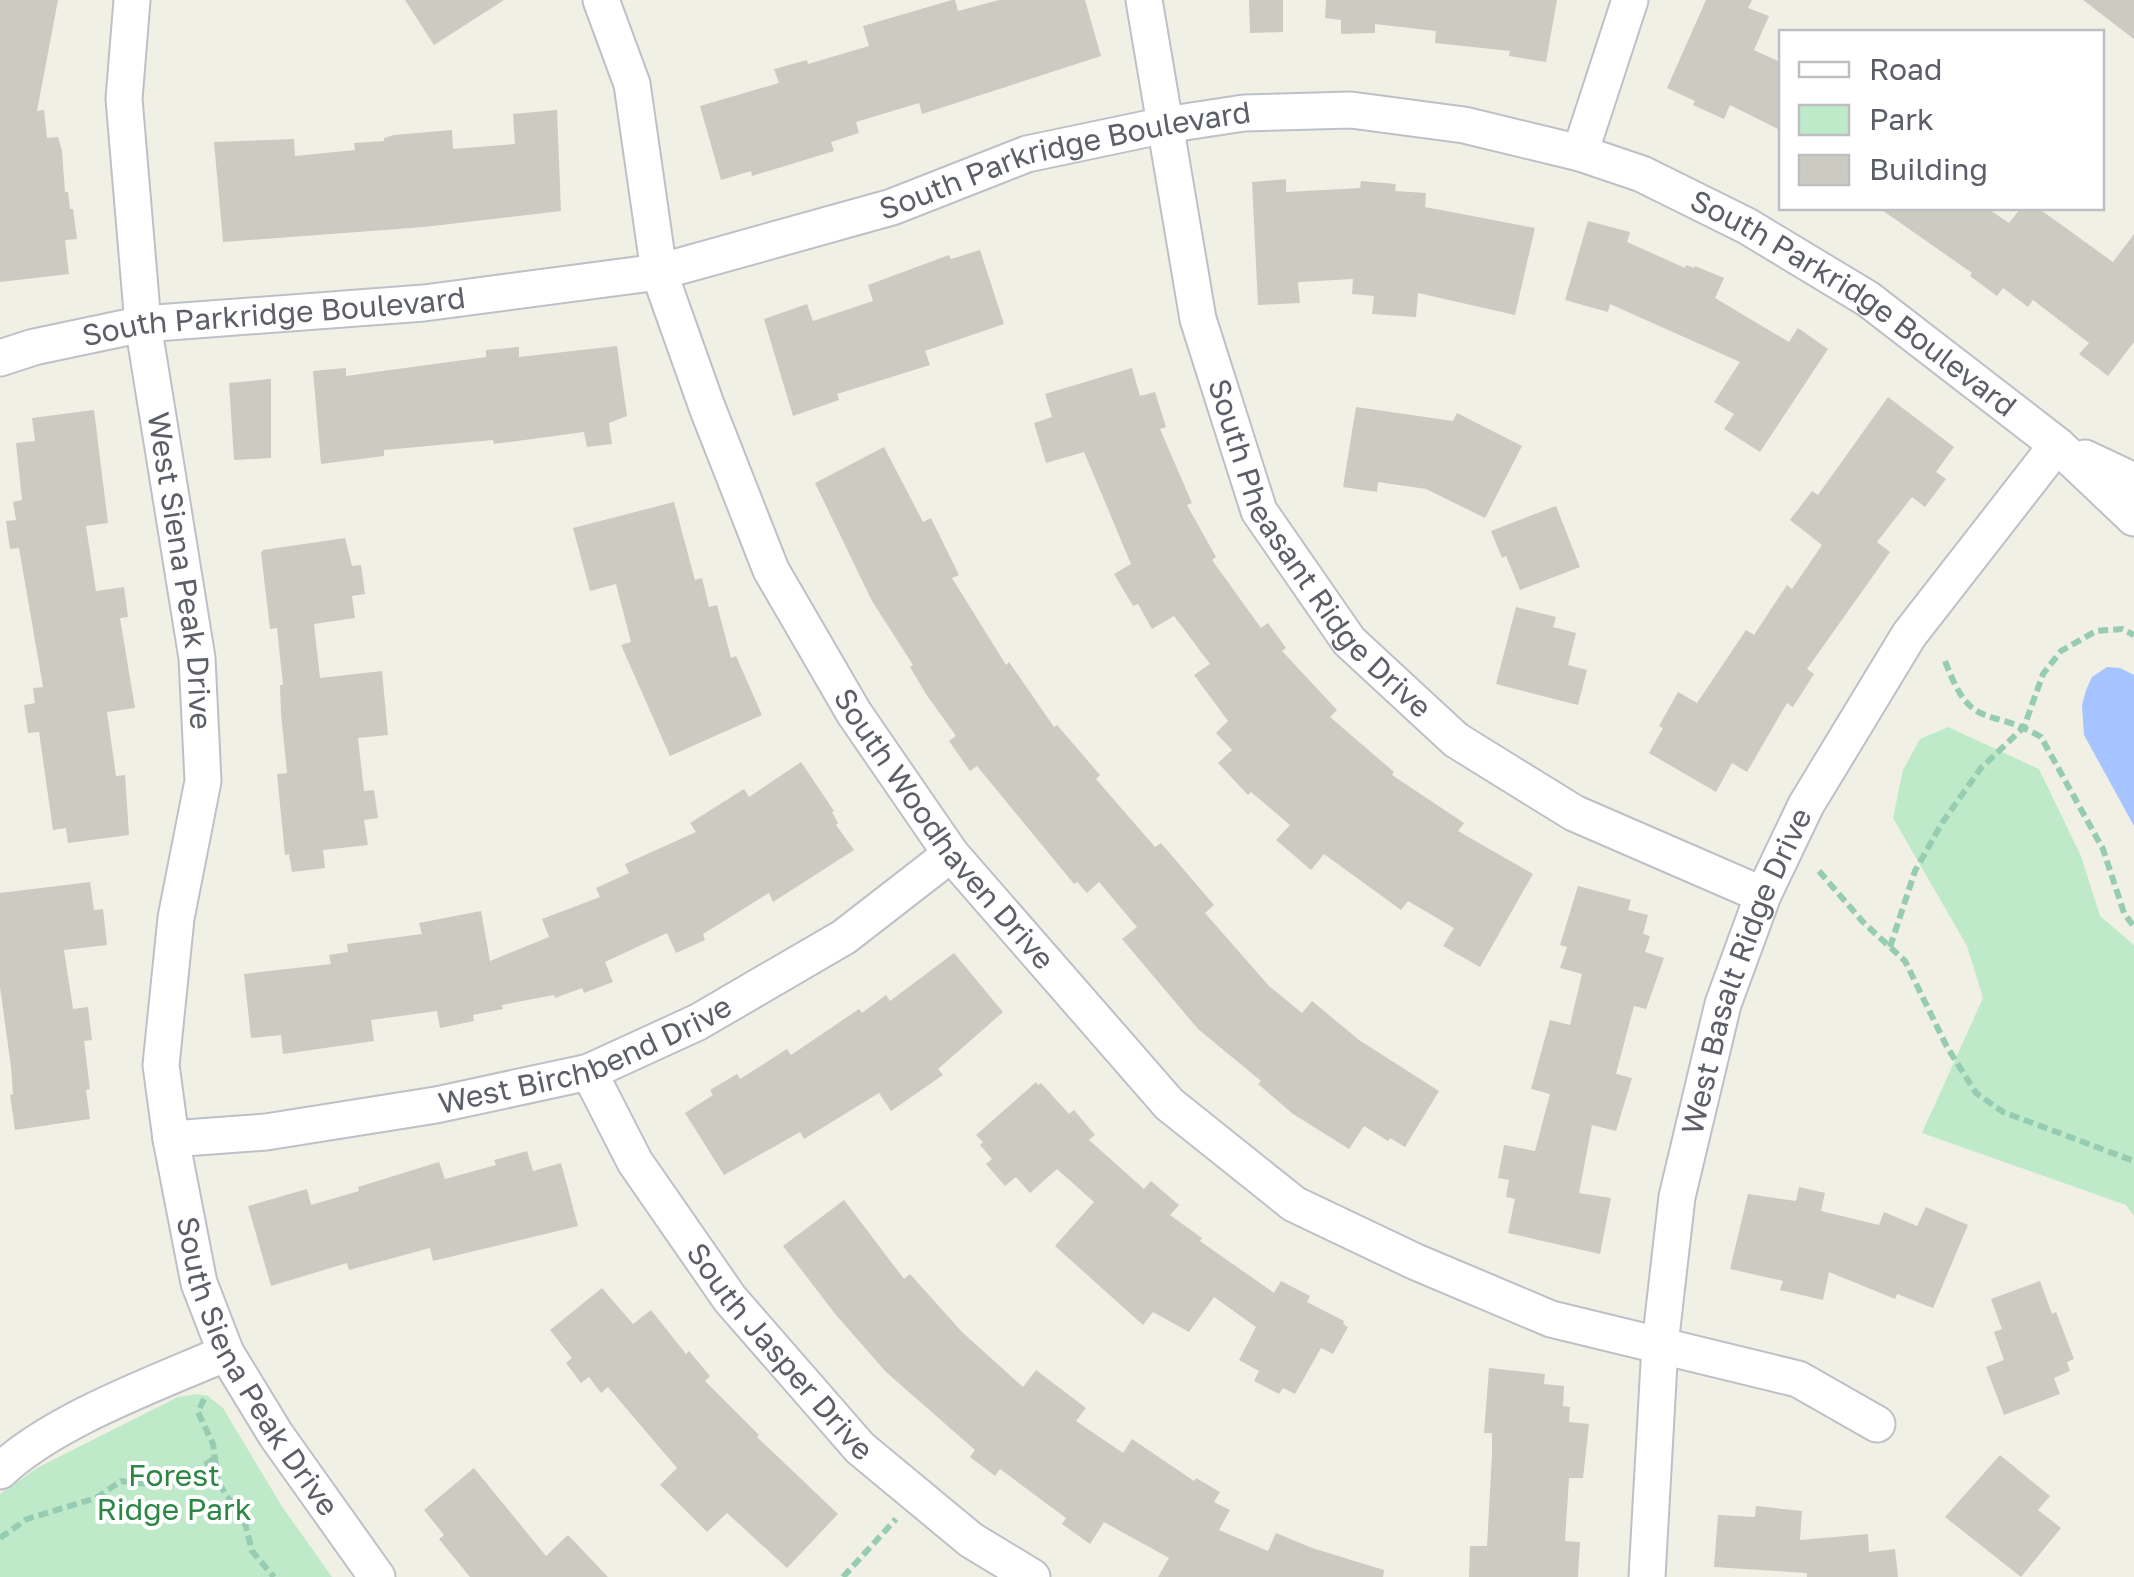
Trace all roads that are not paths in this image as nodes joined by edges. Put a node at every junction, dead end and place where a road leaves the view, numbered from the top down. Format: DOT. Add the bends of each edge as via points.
graph roads {
  1 [pos="132,0"];
  2 [pos="600,0"];
  3 [pos="1144,0"];
  4 [pos="1630,0"];
  5 [pos="1165,125"];
  6 [pos="1580,152"];
  7 [pos="658,272"];
  8 [pos="143,324"];
  9 [pos="0,358"];
  10 [pos="2056,446"];
  11 [pos="2134,481"];
  12 [pos="2134,518"];
  13 [pos="952,854"];
  14 [pos="1762,895"];
  15 [pos="589,1072"];
  16 [pos="171,1139"];
  17 [pos="1660,1345"];
  18 [pos="226,1353"];
  19 [pos="1877,1424"];
  20 [pos="0,1471"];
  21 [pos="377,1577"];
  22 [pos="1032,1577"];
  23 [pos="1648,1577"];
  1 -- 8 [label="street, West Siena Peak Drive" via="124,99"];
  2 -- 7 [label="street, South Woodhaven Drive" via="632,84"];
  3 -- 5 [label="street, South Pheasant Ridge Drive"];
  4 -- 6 [label="street"];
  5 -- 6 [label="street, South Parkridge Boulevard" via="1244,112 1351,110 1464,125"];
  5 -- 7 [label="street, South Parkridge Boulevard" via="1028,154 892,207"];
  5 -- 14 [label="street, South Pheasant Ridge Drive" via="1198,319 1259,512 1349,642 1456,740 1574,813"];
  6 -- 10 [label="street, South Parkridge Boulevard" via="1642,174 1747,226 1868,298"];
  7 -- 8 [label="street, South Parkridge Boulevard" via="424,303"];
  7 -- 13 [label="street, South Woodhaven Drive" via="771,570 854,713"];
  8 -- 9 [label="street, South Parkridge Boulevard"];
  8 -- 16 [label="street, West Siena Peak Drive" via="197,658 204,781 176,918 160,1065"];
  10 -- 11 [label="street, South Parkridge Boulevard"];
  10 -- 12 [label="street, South Parkridge Boulevard"];
  10 -- 14 [label="street, West Basalt Ridge Drive" via="1909,635 1806,804"];
  13 -- 15 [label="street, West Birchbend Drive" via="844,936 698,1022"];
  13 -- 17 [label="street, South Woodhaven Drive" via="1170,1104 1294,1204 1551,1319"];
  14 -- 17 [label="street, West Basalt Ridge Drive" via="1723,1004 1677,1196"];
  15 -- 16 [label="street, West Birchbend Drive" via="436,1105 266,1132"];
  15 -- 22 [label="street, South Jasper Drive" via="634,1162 730,1299 860,1448 971,1540"];
  16 -- 18 [label="street, South Siena Peak Drive" via="199,1283"];
  17 -- 19 [label="street, South Woodhaven Drive" via="1798,1378"];
  17 -- 23 [label="street, West Basalt Ridge Drive"];
  18 -- 20 [label="street" via="97,1410"];
  18 -- 21 [label="street, South Siena Peak Drive"];
}
